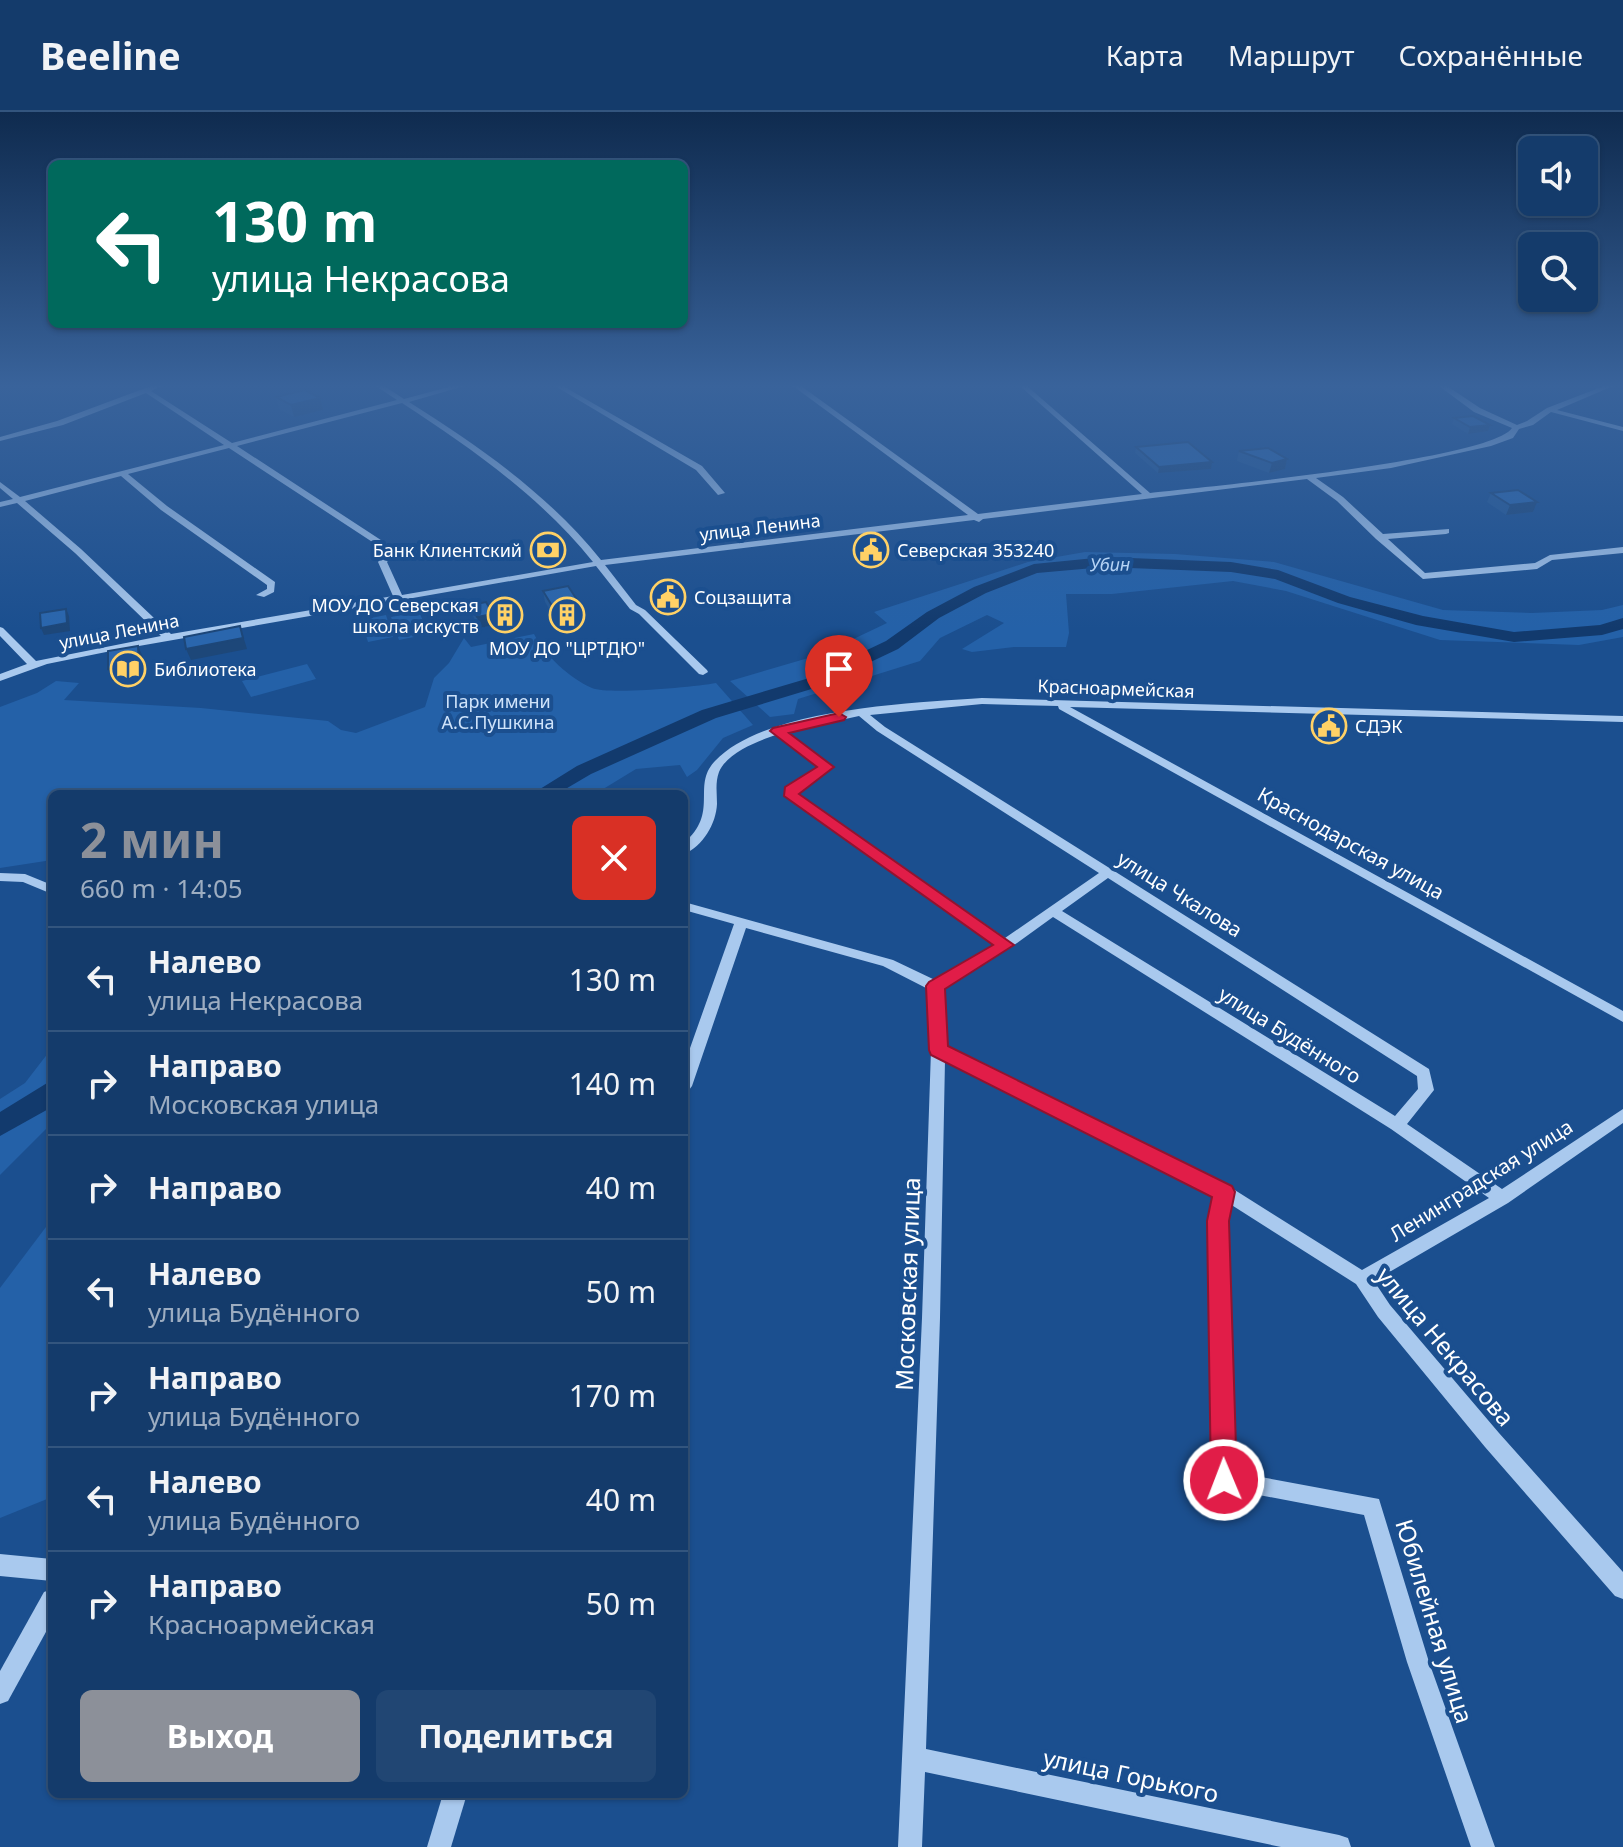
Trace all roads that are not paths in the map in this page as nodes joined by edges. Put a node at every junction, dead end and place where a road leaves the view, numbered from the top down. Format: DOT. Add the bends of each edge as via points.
graph roads {
  1 [pos="154,467"];
  2 [pos="261,467"];
  3 [pos="500,467"];
  4 [pos="697,467"];
  5 [pos="907,467"];
  6 [pos="1116,467"];
  7 [pos="1380,467"];
  8 [pos="124,475"];
  9 [pos="1310,477"];
  10 [pos="0,484"];
  11 [pos="721,493"];
  12 [pos="1149,496"];
  13 [pos="19,500"];
  14 [pos="0,505"];
  15 [pos="979,519"];
  16 [pos="1446,531"];
  17 [pos="1379,537"];
  18 [pos="1623,550"];
  19 [pos="600,563"];
  20 [pos="261,595"];
  21 [pos="398,597"];
  22 [pos="0,630"];
  23 [pos="168,637"];
  24 [pos="34,665"];
  25 [pos="703,672"];
  26 [pos="0,678"];
  27 [pos="1059,704"];
  28 [pos="863,714"];
  29 [pos="1623,719"];
  30 [pos="778,731"];
  31 [pos="688,847"];
  32 [pos="1108,872"];
  33 [pos="0,877"];
  34 [pos="48,888"];
  35 [pos="688,907"];
  36 [pos="1054,912"];
  37 [pos="741,923"];
  38 [pos="1005,945"];
  39 [pos="935,986"];
  40 [pos="1623,1017"];
  41 [pos="938,1050"];
  42 [pos="688,1075"];
  43 [pos="1623,1115"];
  44 [pos="1397,1125"];
  45 [pos="1224,1192"];
  46 [pos="1502,1198"];
  47 [pos="1362,1279"];
  48 [pos="0,1565"];
  49 [pos="48,1570"];
  50 [pos="1623,1588"];
  51 [pos="48,1607"];
  52 [pos="0,1693"];
  53 [pos="912,1758"];
  54 [pos="454,1798"];
  55 [pos="439,1847"];
  56 [pos="910,1847"];
  57 [pos="1339,1847"];
  58 [pos="1483,1847"];
  1 -- 8 [label="street"];
  2 -- 21 [label="street" via="384,546 388,556 382,562"];
  3 -- 19 [label="street"];
  4 -- 11 [label="street"];
  5 -- 15 [label="street"];
  6 -- 12 [label="street"];
  7 -- 9 [label="street, улица Ленина"];
  8 -- 13 [label="street"];
  8 -- 20 [label="street" via="272,584"];
  9 -- 12 [label="street, улица Ленина"];
  9 -- 17 [label="street"];
  10 -- 13 [label="street"];
  12 -- 15 [label="street, улица Ленина"];
  13 -- 14 [label="street"];
  13 -- 23 [label="street"];
  15 -- 19 [label="street, улица Ленина"];
  16 -- 17 [label="street"];
  17 -- 18 [label="street" via="1423,576 1537,566 1550,558"];
  19 -- 21 [label="street, улица Ленина"];
  19 -- 25 [label="street" via="633,607"];
  21 -- 23 [label="street, улица Ленина"];
  22 -- 24 [label="street"];
  23 -- 24 [label="street, улица Ленина"];
  24 -- 26 [label="street, улица Ленина"];
  27 -- 28 [label="street, Красноармейская" via="982,701"];
  27 -- 29 [label="street, Красноармейская"];
  27 -- 40 [label="street, Краснодарская улица"];
  28 -- 30 [label="street, Красноармейская"];
  28 -- 32 [label="street, улица Чкалова"];
  30 -- 31 [label="street, Красноармейская" via="730,751 716,766 710,820"];
  30 -- 38 [label="street" via="827,767 790,791 792,796"];
  32 -- 36 [label="street"];
  32 -- 44 [label="street, улица Чкалова" via="1424,1073 1426,1090"];
  33 -- 34 [label="street" via="25,878"];
  35 -- 37 [label="street"];
  36 -- 38 [label="street"];
  36 -- 44 [label="street, улица Будённого"];
  37 -- 39 [label="street" via="888,963"];
  37 -- 42 [label="street"];
  38 -- 39 [label="street"];
  39 -- 41 [label="street, Московская улица"];
  41 -- 45 [label="street, улица Некрасова"];
  41 -- 53 [label="street, Московская улица"];
  43 -- 46 [label="street, Ленинградская улица"];
  44 -- 46 [label="street, улица Будённого"];
  45 -- 47 [label="street, улица Некрасова"];
  45 -- 58 [label="street, Юбилейная улица" via="1218,1221 1224,1480 1372,1506 1418,1662"];
  46 -- 47 [label="street, Ленинградская улица"];
  47 -- 50 [label="street, улица Некрасова" via="1433,1370"];
  48 -- 49 [label="street"];
  51 -- 52 [label="street"];
  53 -- 56 [label="street, Московская улица"];
  53 -- 57 [label="street, улица Горького"];
  54 -- 55 [label="street"];
}
